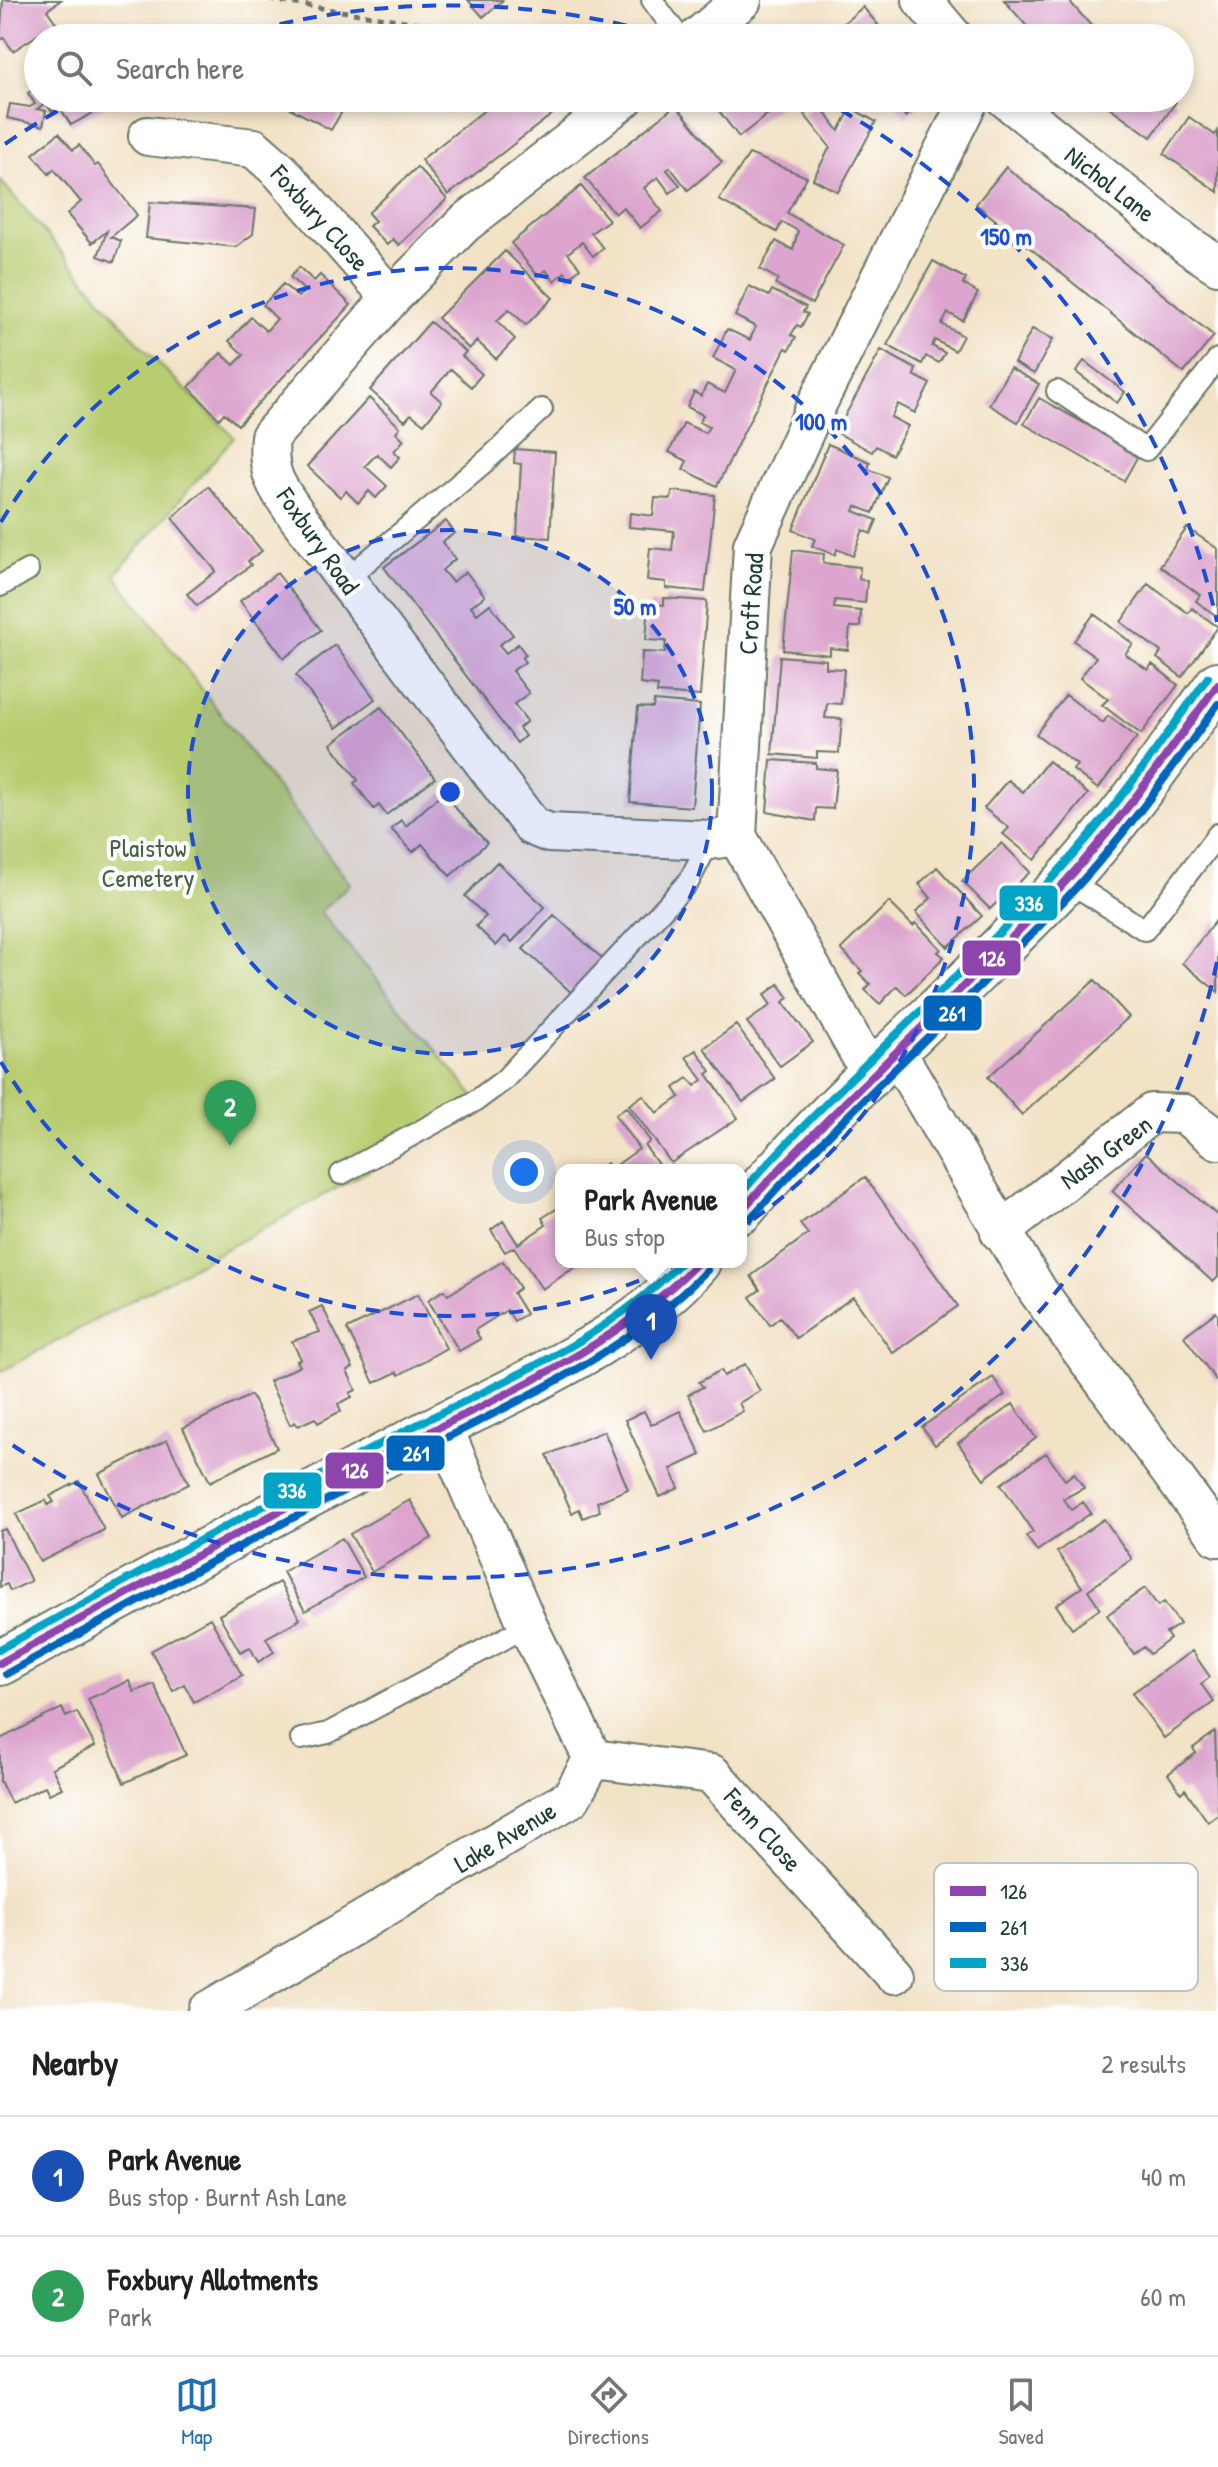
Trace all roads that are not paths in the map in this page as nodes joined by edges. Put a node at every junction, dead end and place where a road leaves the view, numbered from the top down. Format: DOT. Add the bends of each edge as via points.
graph roads {
  1 [pos="652,0"];
  2 [pos="742,0"];
  3 [pos="922,0"];
  4 [pos="670,24"];
  5 [pos="714,24"];
  6 [pos="942,24"];
  7 [pos="607,112"];
  8 [pos="963,112"];
  9 [pos="1022,112"];
  10 [pos="148,136"];
  11 [pos="1218,265"];
  12 [pos="391,298"];
  13 [pos="1218,359"];
  14 [pos="1057,391"];
  15 [pos="542,409"];
  16 [pos="28,570"];
  17 [pos="345,580"];
  18 [pos="0,586"];
  19 [pos="1218,684"];
  20 [pos="1218,834"];
  21 [pos="723,838"];
  22 [pos="1066,880"];
  23 [pos="884,1063"];
  24 [pos="1218,1140"];
  25 [pos="341,1174"];
  26 [pos="747,1204"];
  27 [pos="1000,1232"];
  28 [pos="691,1268"];
  29 [pos="442,1425"];
  30 [pos="1218,1537"];
  31 [pos="528,1626"];
  32 [pos="0,1663"];
  33 [pos="301,1739"];
  34 [pos="593,1759"];
  35 [pos="894,1974"];
  36 [pos="208,2011"];
  1 -- 4 [label="lane"];
  2 -- 5 [label="street"];
  3 -- 6 [label="street"];
  7 -- 12 [label="street, Foxbury Road" via="464,224"];
  8 -- 21 [label="street, Croft Road" via="753,545"];
  9 -- 11 [label="street, Nichol Lane"];
  10 -- 12 [label="street, Foxbury Close" via="254,148"];
  12 -- 17 [label="street, Foxbury Road" via="270,437 267,463 279,490"];
  13 -- 14 [label="lane" via="1146,450"];
  15 -- 17 [label="lane"];
  16 -- 18 [label="lane"];
  17 -- 21 [label="street, Foxbury Road" via="532,826 549,833"];
  19 -- 22 [label="main road"];
  20 -- 22 [label="lane" via="1145,930"];
  21 -- 23 [label="street"];
  21 -- 25 [label="lane" via="504,1080"];
  22 -- 23 [label="main road"];
  23 -- 26 [label="main road" via="815,1127"];
  23 -- 27 [label="street"];
  24 -- 27 [label="street, Nash Green" via="1184,1114 1152,1113"];
  27 -- 30 [label="street"];
  28 -- 29 [label="main road" via="637,1318"];
  29 -- 31 [label="street"];
  29 -- 32 [label="main road"];
  31 -- 33 [label="lane" via="328,1733"];
  31 -- 34 [label="street"];
  34 -- 35 [label="street, Fenn Close" via="712,1774"];
  34 -- 36 [label="street, Lake Avenue" via="571,1798"];
}
